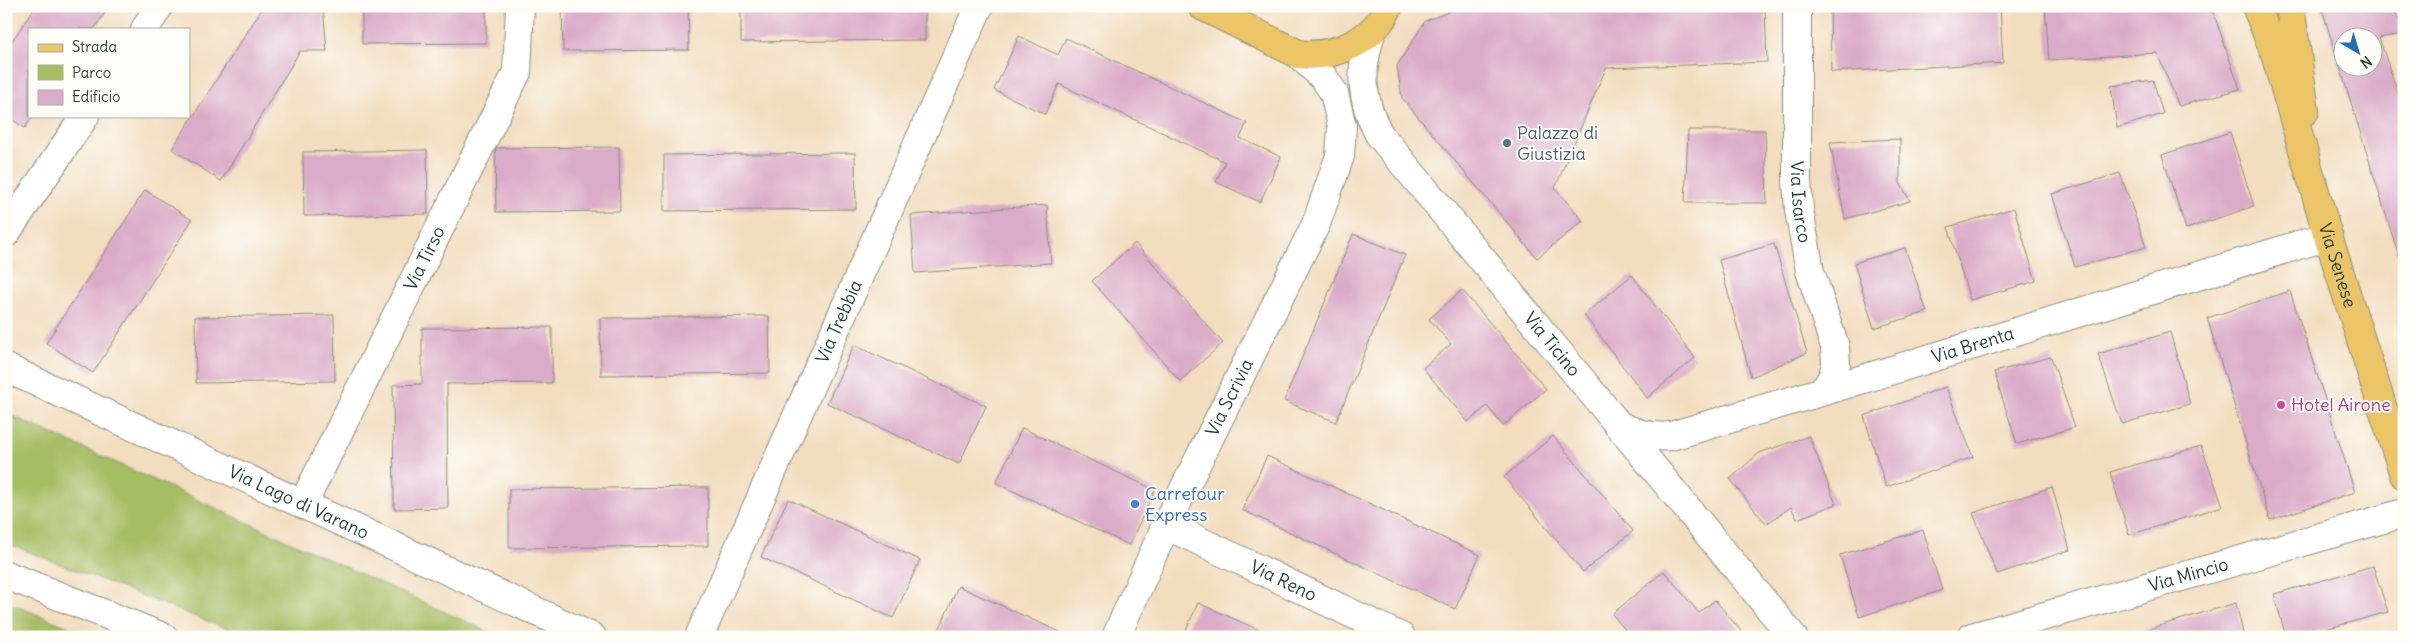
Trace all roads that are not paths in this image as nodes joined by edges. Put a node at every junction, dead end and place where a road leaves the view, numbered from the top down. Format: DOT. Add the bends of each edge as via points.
graph roads {
  1 [pos="159,6"];
  2 [pos="520,6"];
  3 [pos="979,6"];
  4 [pos="1202,6"];
  5 [pos="1389,6"];
  6 [pos="1797,6"];
  7 [pos="2256,6"];
  8 [pos="2274,6"];
  9 [pos="2290,6"];
  10 [pos="145,28"];
  11 [pos="1372,31"];
  12 [pos="1298,54"];
  13 [pos="2275,54"];
  14 [pos="84,118"];
  15 [pos="1390,149"];
  16 [pos="1340,156"];
  17 [pos="2308,167"];
  18 [pos="6,233"];
  19 [pos="2328,236"];
  20 [pos="6,368"];
  21 [pos="1824,391"];
  22 [pos="1618,425"];
  23 [pos="2403,473"];
  24 [pos="303,504"];
  25 [pos="2404,513"];
  26 [pos="1166,525"];
  27 [pos="6,575"];
  28 [pos="163,637"];
  29 [pos="592,637"];
  30 [pos="699,637"];
  31 [pos="1116,637"];
  32 [pos="1401,637"];
  33 [pos="1793,637"];
  34 [pos="1972,637"];
  1 -- 10 [label="street"];
  2 -- 24 [label="street, Via Tirso" via="517,72"];
  3 -- 30 [label="street, Via Trebbia"];
  4 -- 12 [label="main road"];
  5 -- 11 [label="main road"];
  6 -- 21 [label="street, Via Isarco" via="1799,210 1810,271 1835,347 1834,370"];
  7 -- 13 [label="main road, Via Senese"];
  8 -- 13 [label="main road, Via Senese"];
  9 -- 17 [label="main road" via="2302,85"];
  11 -- 12 [label="main road" via="1340,51"];
  11 -- 15 [label="street, Via Ticino" via="1363,64 1364,98 1370,117"];
  12 -- 16 [label="street, Via Scrivia" via="1312,64 1334,93 1342,126"];
  13 -- 17 [label="main road, Via Senese"];
  14 -- 18 [label="street"];
  15 -- 16 [label="street" via="1370,141 1359,142"];
  15 -- 22 [label="street, Via Ticino"];
  16 -- 26 [label="street, Via Scrivia" via="1316,224"];
  17 -- 19 [label="main road, Via Senese"];
  19 -- 21 [label="street, Via Brenta"];
  19 -- 23 [label="main road, Via Senese"];
  20 -- 24 [label="street, Via Lago di Varano"];
  21 -- 22 [label="street, Via Brenta" via="1671,436 1655,438 1640,435"];
  22 -- 33 [label="street, Via Ticino"];
  24 -- 29 [label="street, Via Lago di Varano"];
  25 -- 34 [label="street, Via Mincio"];
  26 -- 31 [label="street, Via Scrivia"];
  26 -- 32 [label="street, Via Reno"];
  27 -- 28 [label="street"];
}
